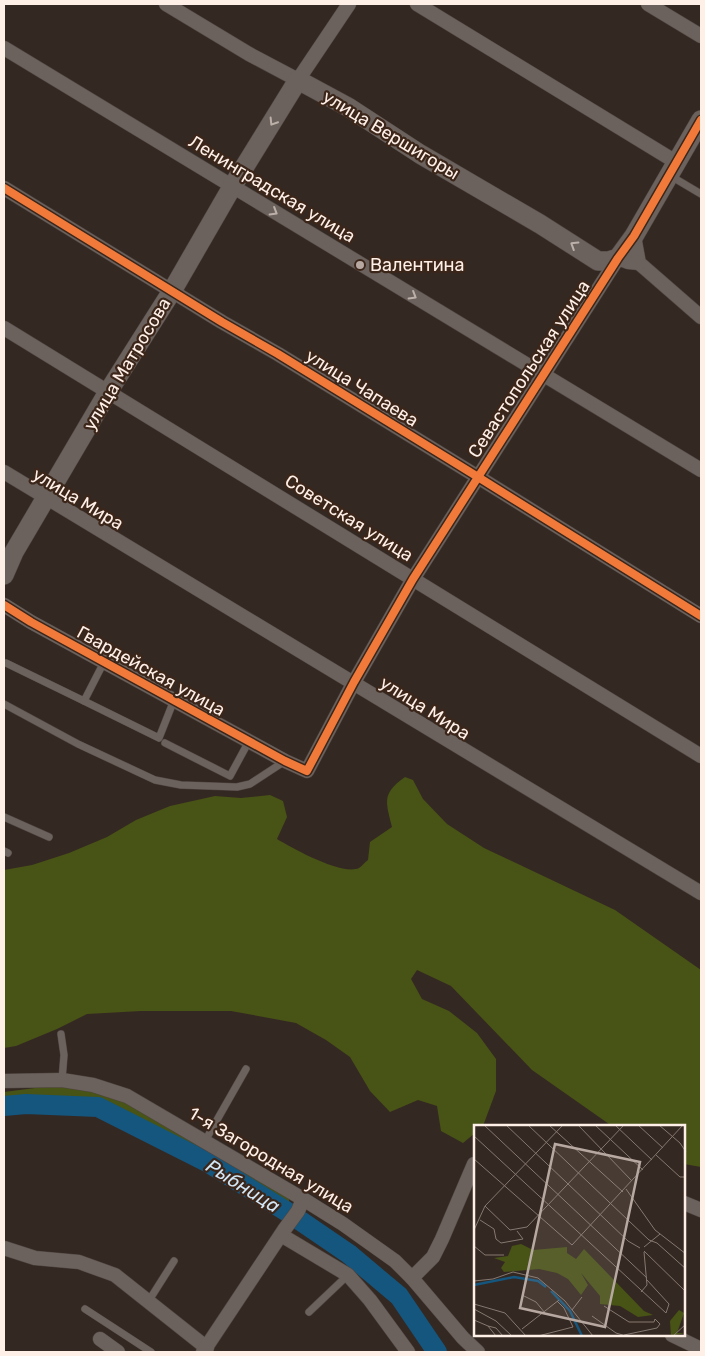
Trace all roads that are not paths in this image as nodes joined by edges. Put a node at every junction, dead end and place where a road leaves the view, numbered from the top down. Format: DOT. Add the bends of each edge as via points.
graph roads {
  1 [pos="166,4"];
  2 [pos="349,4"];
  3 [pos="417,4"];
  4 [pos="648,4"];
  5 [pos="701,36"];
  6 [pos="4,48"];
  7 [pos="298,80"];
  8 [pos="701,120"];
  9 [pos="672,168"];
  10 [pos="232,187"];
  11 [pos="4,188"];
  12 [pos="701,194"];
  13 [pos="634,236"];
  14 [pos="618,258"];
  15 [pos="639,263"];
  16 [pos="172,291"];
  17 [pos="701,317"];
  18 [pos="4,328"];
  19 [pos="543,375"];
  20 [pos="108,392"];
  21 [pos="701,470"];
  22 [pos="4,472"];
  23 [pos="478,477"];
  24 [pos="47,498"];
  25 [pos="4,574"];
  26 [pos="413,579"];
  27 [pos="4,605"];
  28 [pos="701,616"];
  29 [pos="104,662"];
  30 [pos="6,663"];
  31 [pos="354,682"];
  32 [pos="174,700"];
  33 [pos="84,701"];
  34 [pos="4,704"];
  35 [pos="249,742"];
  36 [pos="165,744"];
  37 [pos="701,756"];
  38 [pos="285,761"];
  39 [pos="4,816"];
  40 [pos="49,837"];
  41 [pos="701,893"];
  42 [pos="61,1034"];
  43 [pos="246,1069"];
  44 [pos="62,1080"];
  45 [pos="4,1081"];
  46 [pos="204,1141"];
  47 [pos="474,1164"];
  48 [pos="685,1203"];
  49 [pos="301,1205"];
  50 [pos="701,1210"];
  51 [pos="284,1231"];
  52 [pos="4,1248"];
  53 [pos="174,1261"];
  54 [pos="348,1275"];
  55 [pos="412,1278"];
  56 [pos="148,1302"];
  57 [pos="85,1309"];
  58 [pos="309,1312"];
  59 [pos="674,1336"];
  60 [pos="100,1339"];
  61 [pos="701,1349"];
  62 [pos="205,1350"];
  63 [pos="118,1352"];
  64 [pos="151,1352"];
  65 [pos="408,1352"];
  66 [pos="478,1352"];
  1 -- 7 [label="street, улица Вершигоры"];
  2 -- 7 [label="street, улица Матросова"];
  3 -- 9 [label="street"];
  4 -- 5 [label="street"];
  6 -- 10 [label="street, Ленинградская улица"];
  7 -- 10 [label="street, улица Матросова, one-way"];
  14 -- 7 [label="street, улица Вершигоры, one-way" via="598,261"];
  8 -- 9 [label="street, Севастопольская улица"];
  9 -- 12 [label="lane"];
  9 -- 13 [label="street, Севастопольская улица"];
  10 -- 16 [label="street, улица Матросова"];
  10 -- 19 [label="street, Ленинградская улица, one-way"];
  11 -- 16 [label="street, улица Чапаева"];
  13 -- 14 [label="street, Севастопольская улица"];
  13 -- 15 [label="street"];
  14 -- 15 [label="street"];
  14 -- 19 [label="street, Севастопольская улица"];
  15 -- 17 [label="street"];
  16 -- 20 [label="street, улица Матросова"];
  16 -- 23 [label="street, улица Чапаева"];
  18 -- 20 [label="street, Советская улица"];
  19 -- 21 [label="street, Ленинградская улица"];
  19 -- 23 [label="street, Севастопольская улица"];
  20 -- 24 [label="street, улица Матросова"];
  20 -- 26 [label="street, Советская улица"];
  22 -- 24 [label="street, улица Мира"];
  23 -- 26 [label="street, Севастопольская улица"];
  23 -- 28 [label="street, улица Чапаева"];
  24 -- 25 [label="street, улица Матросова"];
  24 -- 31 [label="street, улица Мира"];
  26 -- 31 [label="street, Севастопольская улица"];
  26 -- 37 [label="street, Советская улица"];
  27 -- 29 [label="street, Гвардейская улица"];
  29 -- 32 [label="street, Гвардейская улица"];
  29 -- 33 [label="lane"];
  30 -- 33 [label="lane"];
  31 -- 38 [label="street, Севастопольская улица" via="307,771"];
  31 -- 41 [label="street, улица Мира"];
  32 -- 33 [label="lane" via="158,738"];
  32 -- 35 [label="street, Гвардейская улица"];
  34 -- 38 [label="lane" via="78,744 156,780 181,785 237,787 250,784"];
  35 -- 36 [label="lane" via="230,776"];
  35 -- 38 [label="street, Гвардейская улица"];
  39 -- 40 [label="lane"];
  42 -- 44 [label="lane" via="64,1055"];
  43 -- 46 [label="lane"];
  44 -- 45 [label="street, 1-я Загородная улица"];
  44 -- 46 [label="street, 1-я Загородная улица" via="93,1085 127,1096"];
  46 -- 49 [label="street, 1-я Загородная улица"];
  47 -- 55 [label="street" via="433,1257"];
  48 -- 50 [label="street"];
  49 -- 51 [label="street"];
  49 -- 55 [label="street, 1-я Загородная улица" via="343,1224 388,1256"];
  51 -- 54 [label="street"];
  51 -- 62 [label="street"];
  52 -- 56 [label="street" via="35,1258 79,1262 116,1275"];
  53 -- 56 [label="lane"];
  54 -- 58 [label="lane"];
  54 -- 65 [label="street"];
  55 -- 66 [label="street, 1-я Загородная улица"];
  56 -- 62 [label="street"];
  57 -- 64 [label="lane"];
  59 -- 61 [label="street"];
  60 -- 63 [label="street"];
}
